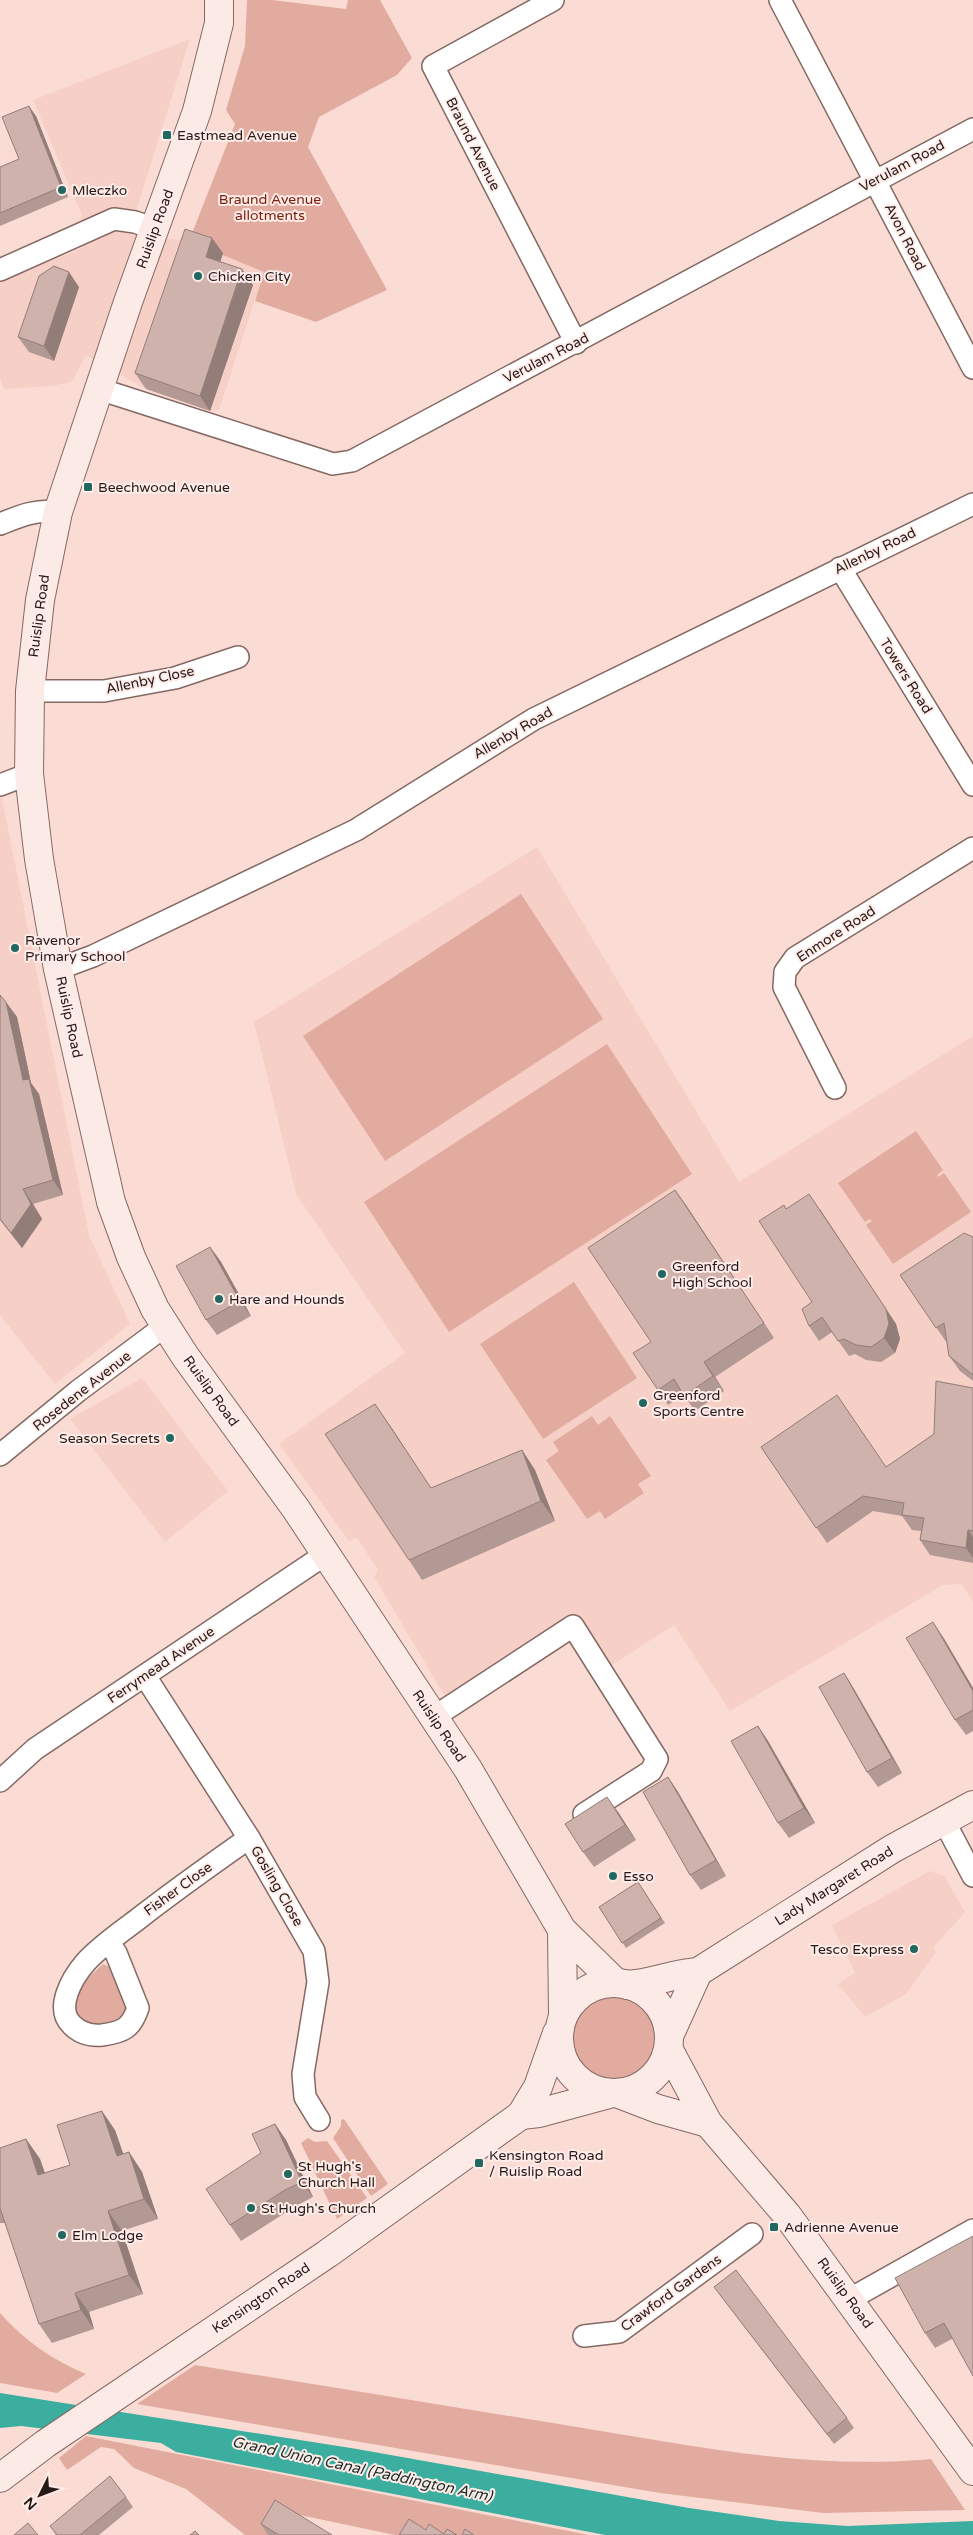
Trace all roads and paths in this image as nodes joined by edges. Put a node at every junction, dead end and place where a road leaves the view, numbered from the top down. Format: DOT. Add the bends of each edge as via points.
graph roads {
  1 [pos="219,0"];
  2 [pos="553,0"];
  3 [pos="780,0"];
  4 [pos="973,129"];
  5 [pos="876,180"];
  6 [pos="155,229"];
  7 [pos="0,270"];
  8 [pos="576,343"];
  9 [pos="973,368"];
  10 [pos="98,389"];
  11 [pos="973,504"];
  12 [pos="58,512"];
  13 [pos="0,524"];
  14 [pos="840,568"];
  15 [pos="238,658"];
  16 [pos="30,691"];
  17 [pos="29,774"];
  18 [pos="0,785"];
  19 [pos="973,785"];
  20 [pos="973,848"];
  21 [pos="58,969"];
  22 [pos="835,1088"];
  23 [pos="165,1326"];
  24 [pos="0,1455"];
  25 [pos="326,1554"];
  26 [pos="145,1676"];
  27 [pos="434,1718"];
  28 [pos="0,1782"];
  29 [pos="973,1805"];
  30 [pos="943,1819"];
  31 [pos="573,1821"];
  32 [pos="250,1838"];
  33 [pos="973,1876"];
  34 [pos="562,1930"];
  35 [pos="108,1942"];
  36 [pos="698,1972"];
  37 [pos="621,1984"];
  38 [pos="560,2024"];
  39 [pos="669,2043"];
  40 [pos="614,2094"];
  41 [pos="521,2115"];
  42 [pos="319,2120"];
  43 [pos="708,2123"];
  44 [pos="973,2230"];
  45 [pos="752,2234"];
  46 [pos="850,2299"];
  47 [pos="584,2336"];
  48 [pos="973,2471"];
  49 [pos="0,2478"];
  1 -- 6 [label="main road, Ruislip Road" via="219,23 197,112"];
  2 -- 8 [label="street, Braund Avenue" via="433,66"];
  3 -- 5 [label="street, Avon Road"];
  4 -- 5 [label="street, Verulam Road"];
  5 -- 8 [label="street, Verulam Road"];
  5 -- 9 [label="street, Avon Road"];
  6 -- 7 [label="street" via="114,219"];
  6 -- 10 [label="main road, Ruislip Road"];
  8 -- 10 [label="street, Verulam Road" via="352,461 332,464"];
  10 -- 12 [label="main road, Ruislip Road"];
  11 -- 14 [label="street, Allenby Road"];
  12 -- 13 [label="street" via="43,510"];
  12 -- 16 [label="main road, Ruislip Road" via="40,600"];
  14 -- 19 [label="street, Towers Road"];
  14 -- 21 [label="street, Allenby Road" via="534,719 356,830 93,956"];
  15 -- 16 [label="street, Allenby Close" via="175,678 104,691"];
  16 -- 17 [label="main road, Ruislip Road"];
  17 -- 18 [label="street"];
  17 -- 21 [label="main road, Ruislip Road" via="39,859"];
  20 -- 22 [label="street, Enmore Road" via="795,958 785,972 784,987"];
  21 -- 23 [label="main road, Ruislip Road" via="111,1202 131,1257"];
  23 -- 24 [label="street, Rosedene Avenue"];
  23 -- 25 [label="main road, Ruislip Road"];
  25 -- 26 [label="street, Ferrymead Avenue"];
  25 -- 27 [label="main road, Ruislip Road"];
  26 -- 28 [label="street, Ferrymead Avenue" via="35,1749"];
  26 -- 32 [label="street, Gosling Close"];
  27 -- 31 [label="street" via="573,1626 657,1759 651,1771"];
  27 -- 34 [label="main road, Ruislip Road" via="478,1785"];
  29 -- 30 [label="main road, Lady Margaret Road"];
  30 -- 33 [label="street"];
  30 -- 36 [label="main road, Lady Margaret Road"];
  32 -- 35 [label="street, Fisher Close" via="177,1888"];
  32 -- 42 [label="street, Gosling Close" via="314,1951 318,1982 302,2074 305,2097"];
  34 -- 37 [label="main road, Ruislip Road"];
  34 -- 38 [label="main road, Ruislip Road"];
  36 -- 37 [label="main road, Lady Margaret Road" via="672,1975 651,1983"];
  36 -- 39 [label="main road"];
  37 -- 38 [label="main road" via="596,1986 582,1993 571,2003"];
  37 -- 39 [label="main road" via="643,1991 655,2002 665,2018"];
  38 -- 40 [label="main road" via="561,2056 571,2073 583,2084"];
  38 -- 41 [label="main road, Kensington Road" via="538,2087"];
  39 -- 40 [label="main road" via="659,2070 647,2083"];
  39 -- 43 [label="main road, Ruislip Road"];
  40 -- 41 [label="main road, Kensington Road"];
  40 -- 43 [label="main road"];
  41 -- 49 [label="main road, Kensington Road" via="327,2254 126,2388"];
  43 -- 46 [label="main road, Ruislip Road" via="787,2215"];
  44 -- 46 [label="street"];
  45 -- 47 [label="street, Crawford Gardens" via="619,2332"];
  46 -- 48 [label="main road, Ruislip Road"];
}
